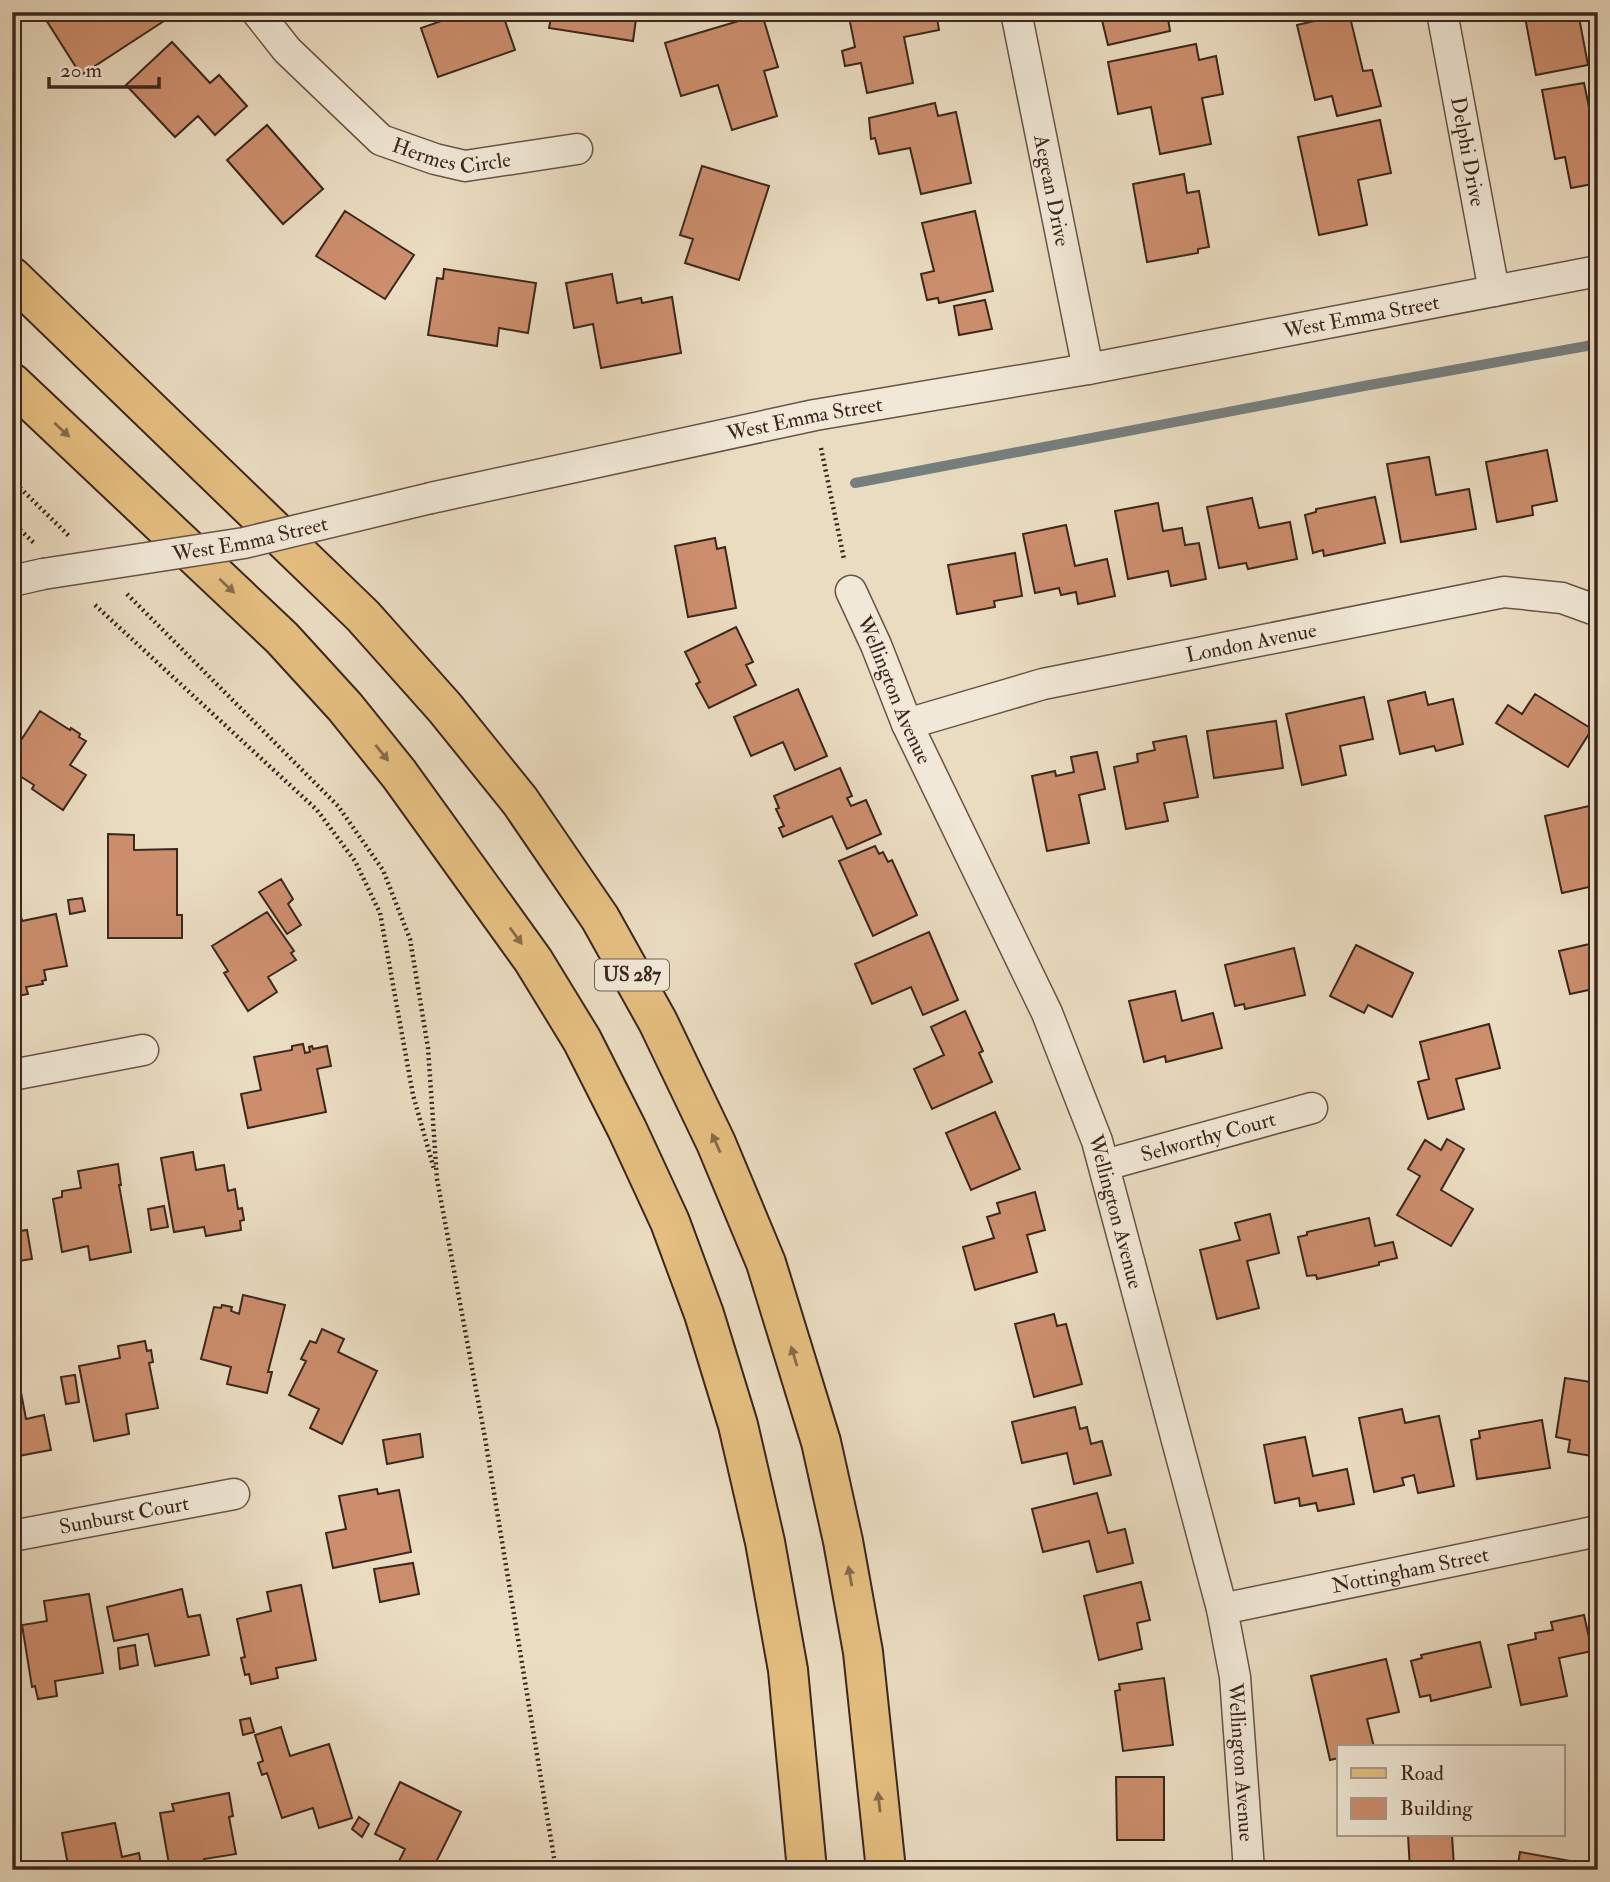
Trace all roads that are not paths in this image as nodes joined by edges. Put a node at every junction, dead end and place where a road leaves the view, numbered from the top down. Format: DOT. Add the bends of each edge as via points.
graph roads {
  1 [pos="257,12"];
  2 [pos="1016,12"];
  3 [pos="1441,12"];
  4 [pos="577,149"];
  5 [pos="1598,271"];
  6 [pos="12,277"];
  7 [pos="1494,291"];
  8 [pos="1088,369"];
  9 [pos="12,383"];
  10 [pos="12,581"];
  11 [pos="851,591"];
  12 [pos="1598,611"];
  13 [pos="907,724"];
  14 [pos="144,1050"];
  15 [pos="12,1075"];
  16 [pos="1312,1108"];
  17 [pos="1105,1165"];
  18 [pos="234,1494"];
  19 [pos="1598,1531"];
  20 [pos="12,1536"];
  21 [pos="1222,1609"];
  22 [pos="807,1870"];
  23 [pos="886,1870"];
  24 [pos="1249,1870"];
  1 -- 4 [label="street, Hermes Circle" via="287,50 380,140 465,166"];
  2 -- 8 [label="street, Aegean Drive"];
  3 -- 7 [label="street, Delphi Drive"];
  5 -- 7 [label="street, West Emma Street"];
  23 -- 6 [label="main road, US 287, one-way" via="863,1652 821,1442 766,1263 658,1022 593,907 520,801 445,708 363,616"];
  7 -- 8 [label="street, West Emma Street"];
  8 -- 10 [label="street, West Emma Street, bridge" via="815,415 244,543 41,561"];
  9 -- 22 [label="main road, one-way" via="282,638 345,707 533,960 582,1040 670,1222 738,1425 788,1670"];
  11 -- 13 [label="street, Wellington Avenue"];
  12 -- 13 [label="street, London Avenue" via="1562,597 1504,592 1042,684"];
  13 -- 17 [label="street, Wellington Avenue" via="1047,1013"];
  14 -- 15 [label="street"];
  16 -- 17 [label="street, Selworthy Court"];
  17 -- 21 [label="street, Wellington Avenue"];
  18 -- 20 [label="street, Sunburst Court"];
  19 -- 21 [label="street, Nottingham Street"];
  21 -- 24 [label="street, Wellington Avenue" via="1235,1677"];
}
